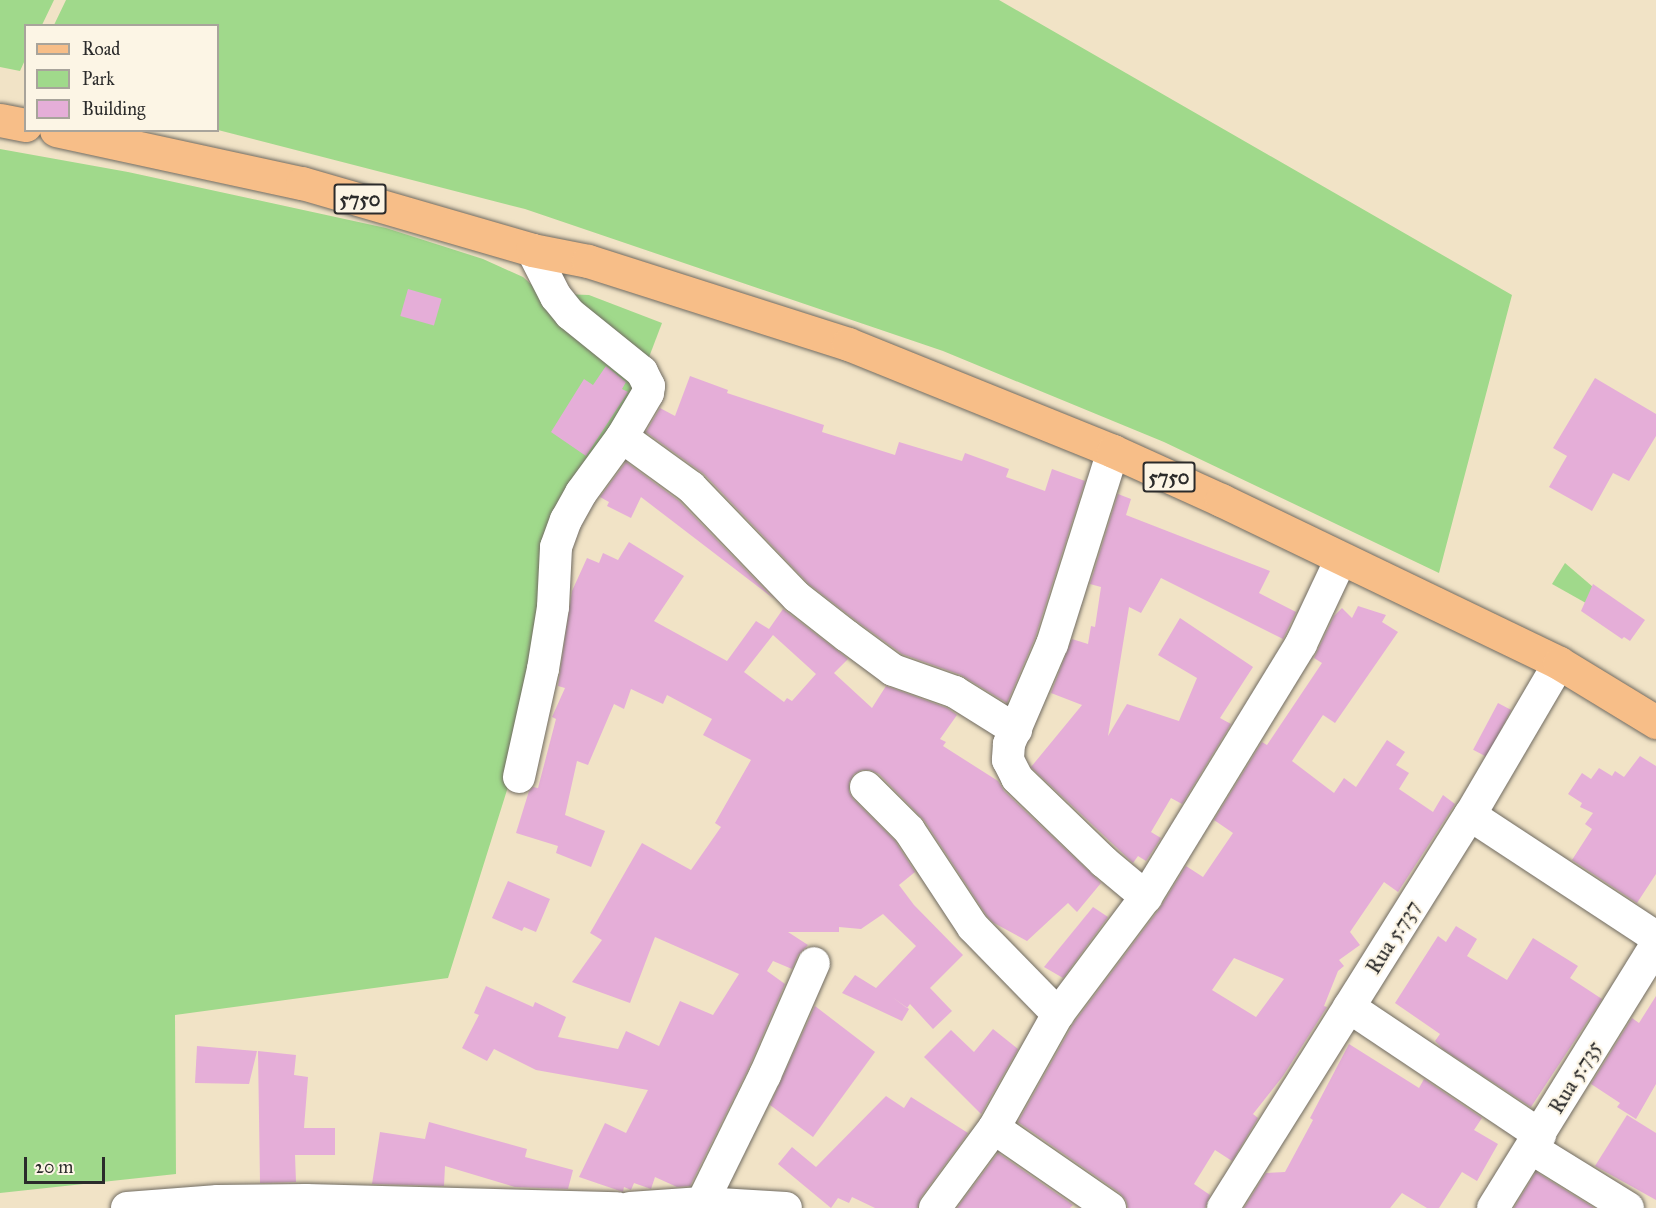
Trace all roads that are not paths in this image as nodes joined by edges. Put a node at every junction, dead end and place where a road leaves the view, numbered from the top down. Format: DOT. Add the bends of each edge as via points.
graph roads {
  1 [pos="0,120"];
  2 [pos="24,125"];
  3 [pos="65,132"];
  4 [pos="532,250"];
  5 [pos="622,437"];
  6 [pos="1113,451"];
  7 [pos="1341,559"];
  8 [pos="1559,663"];
  9 [pos="1656,722"];
  10 [pos="1016,730"];
  11 [pos="519,777"];
  12 [pos="866,787"];
  13 [pos="1470,815"];
  14 [pos="1146,897"];
  15 [pos="1656,937"];
  16 [pos="1656,945"];
  17 [pos="814,963"];
  18 [pos="1349,1007"];
  19 [pos="1058,1014"];
  20 [pos="994,1128"];
  21 [pos="1536,1141"];
  22 [pos="702,1203"];
  23 [pos="1234,1204"];
  24 [pos="127,1208"];
  25 [pos="617,1208"];
  26 [pos="630,1208"];
  27 [pos="786,1208"];
  28 [pos="936,1208"];
  29 [pos="1110,1208"];
  30 [pos="1493,1208"];
  31 [pos="1628,1208"];
  1 -- 2 [label="main road"];
  3 -- 4 [label="main road, 5750" via="302,183"];
  4 -- 5 [label="street" via="556,297 570,314 646,378 648,393"];
  4 -- 6 [label="main road, 5750" via="588,261 848,344"];
  5 -- 10 [label="street" via="691,487 797,597 847,636 893,670 955,692"];
  5 -- 11 [label="street" via="581,493 556,547 553,607"];
  6 -- 7 [label="main road, 5750"];
  6 -- 10 [label="street" via="1052,644"];
  7 -- 8 [label="main road, 5750"];
  7 -- 14 [label="street" via="1301,644"];
  8 -- 9 [label="main road, 5750"];
  8 -- 13 [label="street, Rua 5.737"];
  10 -- 14 [label="street" via="1009,744 1008,760 1017,778"];
  12 -- 19 [label="street" via="909,831 973,927"];
  13 -- 15 [label="street"];
  13 -- 18 [label="street, Rua 5.737"];
  14 -- 19 [label="street"];
  16 -- 21 [label="street, Rua 5.735"];
  17 -- 22 [label="street"];
  18 -- 21 [label="street"];
  18 -- 23 [label="street, Rua 5.737"];
  19 -- 20 [label="street"];
  20 -- 28 [label="street"];
  20 -- 29 [label="street"];
  21 -- 30 [label="street, Rua 5.735"];
  21 -- 31 [label="street"];
  22 -- 26 [label="street"];
  22 -- 27 [label="street"];
  24 -- 25 [label="street" via="306,1200"];
}
